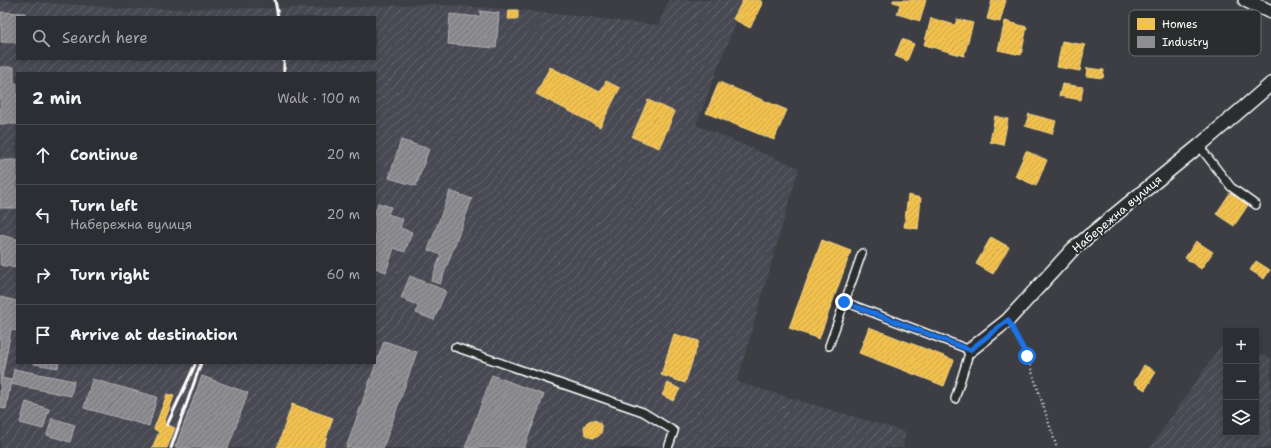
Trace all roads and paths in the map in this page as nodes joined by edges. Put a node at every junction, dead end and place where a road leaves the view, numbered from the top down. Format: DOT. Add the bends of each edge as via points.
graph roads {
  1 [pos="1245,0"];
  2 [pos="1271,12"];
  3 [pos="1271,84"];
  4 [pos="1199,146"];
  5 [pos="1256,205"];
  6 [pos="862,253"];
  7 [pos="844,302"];
  8 [pos="1008,320"];
  9 [pos="829,346"];
  10 [pos="455,347"];
  11 [pos="970,350"];
  12 [pos="955,399"];
  13 [pos="668,448"];
  14 [pos="1058,448"];
  1 -- 2 [label="street"];
  3 -- 4 [label="street, Набережна вулиця"];
  4 -- 5 [label="lane" via="1231,187"];
  4 -- 8 [label="street, Набережна вулиця" via="1073,249"];
  6 -- 7 [label="lane"];
  7 -- 9 [label="lane"];
  7 -- 11 [label="lane"];
  8 -- 11 [label="street, Набережна вулиця"];
  8 -- 14 [label="path" via="1027,356"];
  10 -- 13 [label="lane" via="643,412 674,431"];
  11 -- 12 [label="lane"];
}
